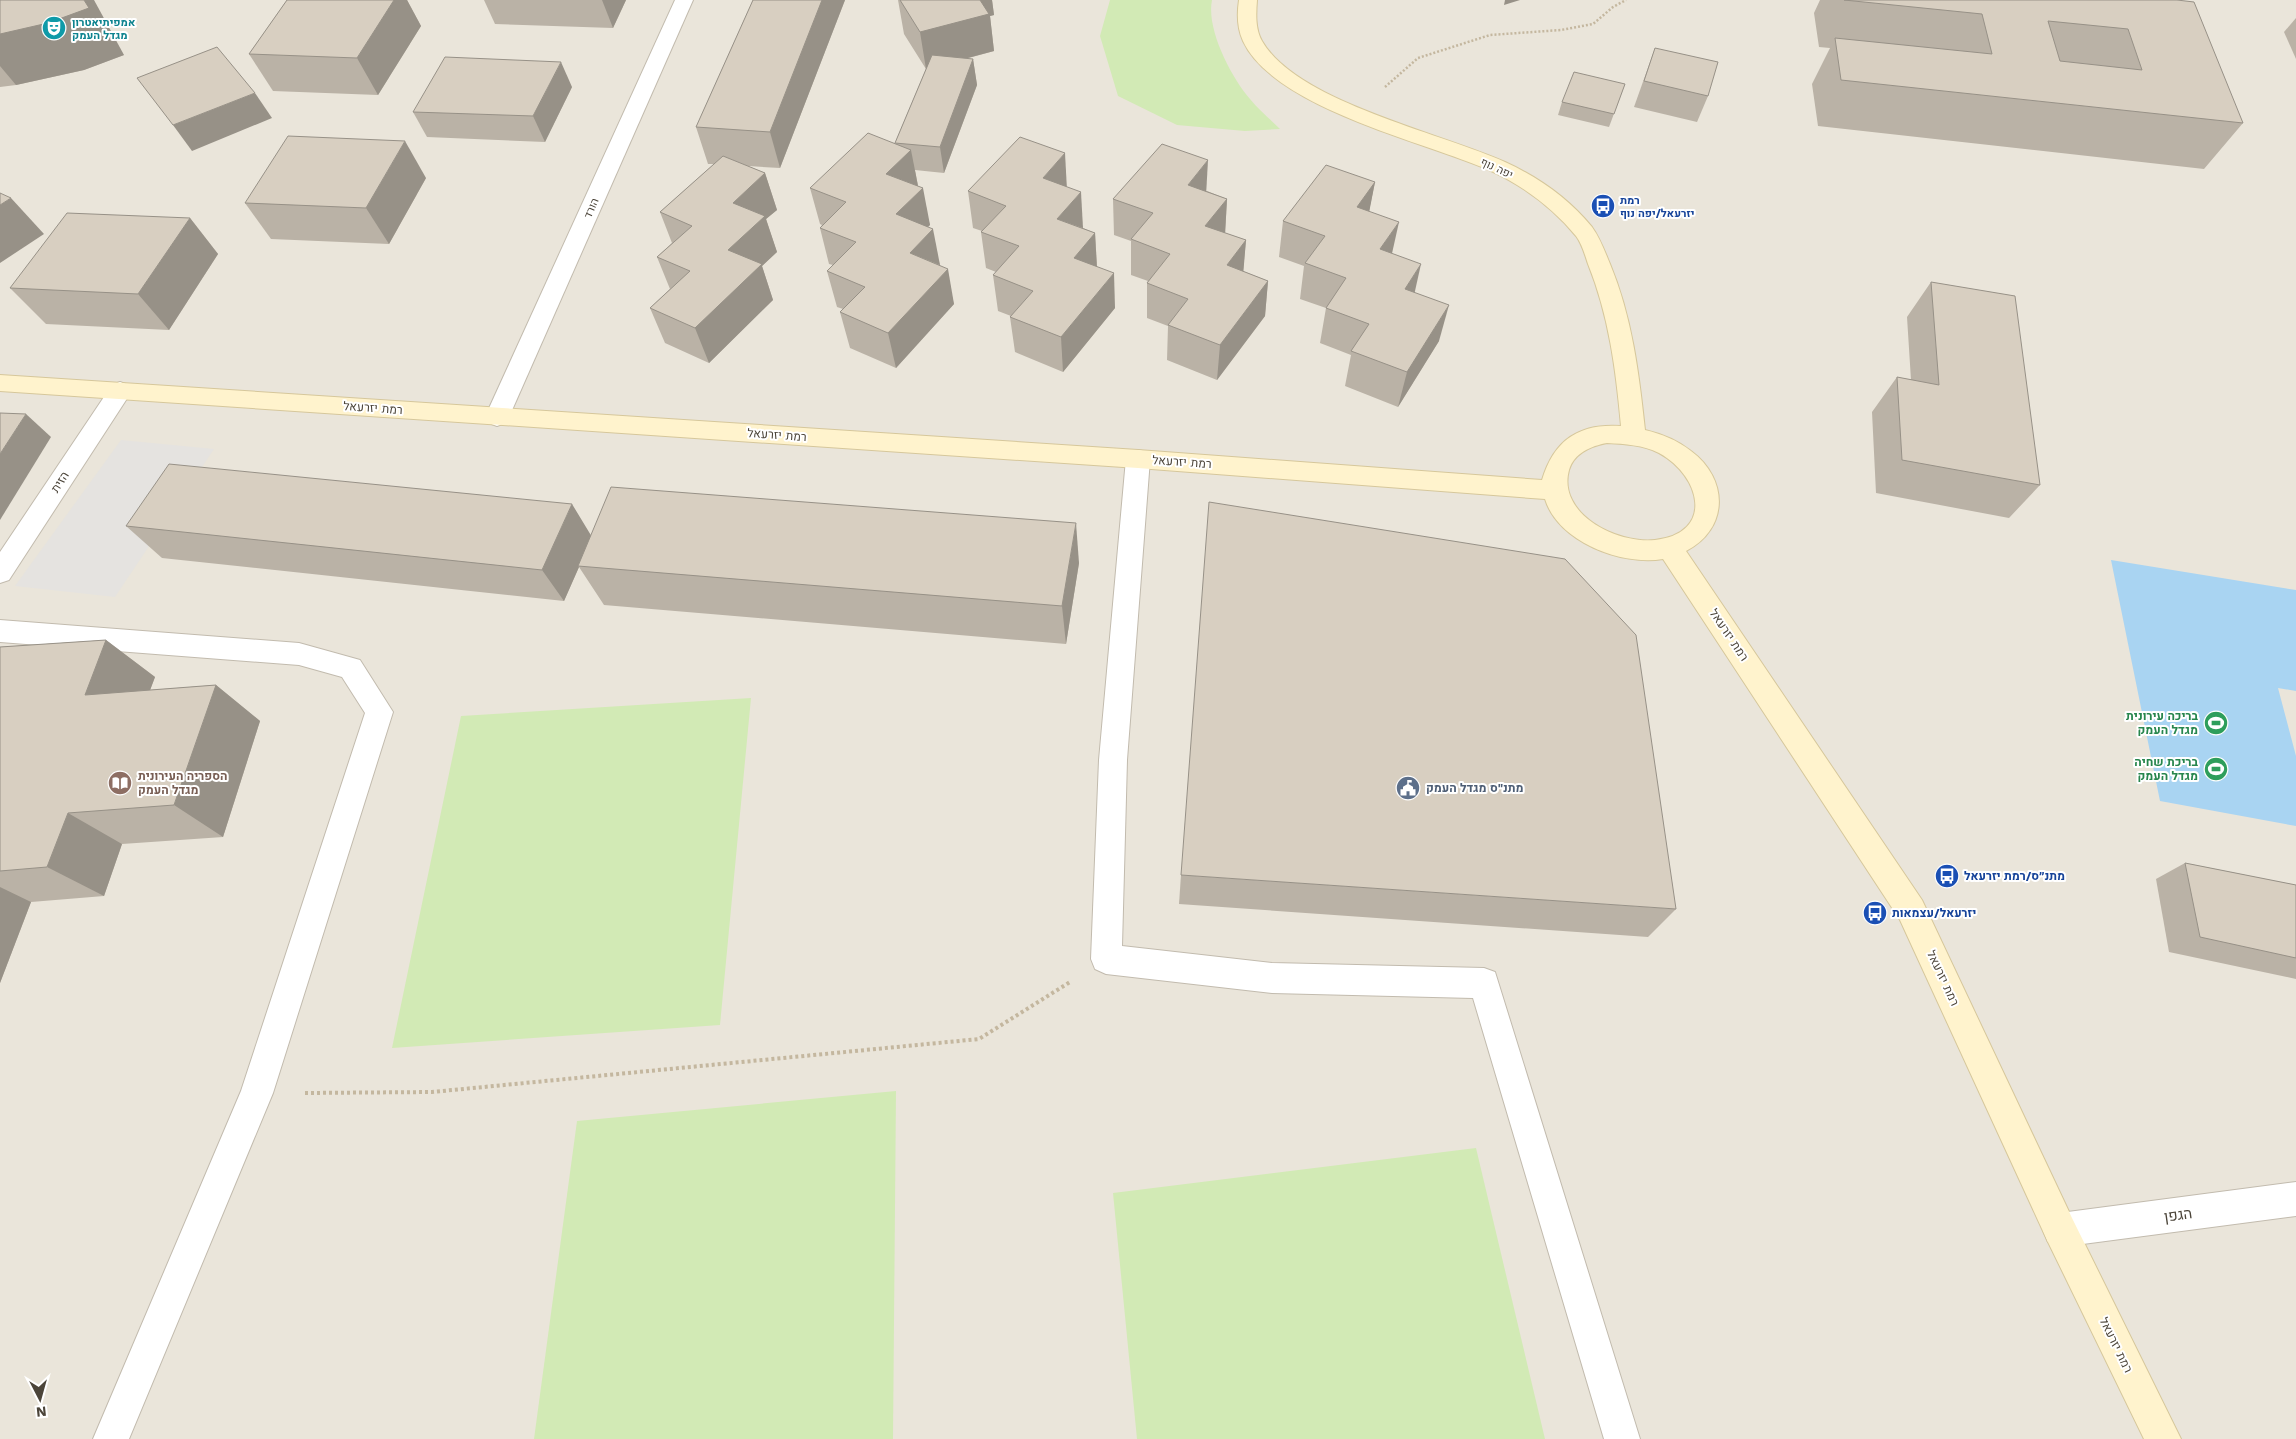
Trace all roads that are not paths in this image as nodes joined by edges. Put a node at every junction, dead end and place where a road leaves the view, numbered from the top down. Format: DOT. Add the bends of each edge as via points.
graph roads {
  1 [pos="684,0"];
  2 [pos="1248,0"];
  3 [pos="0,383"];
  4 [pos="120,391"];
  5 [pos="497,417"];
  6 [pos="1634,435"];
  7 [pos="1138,459"];
  8 [pos="1555,490"];
  9 [pos="1670,548"];
  10 [pos="0,573"];
  11 [pos="0,631"];
  12 [pos="2296,1199"];
  13 [pos="2060,1230"];
  14 [pos="111,1439"];
  15 [pos="1622,1439"];
  16 [pos="2163,1439"];
  1 -- 5 [label="street, הורד"];
  2 -- 6 [label="street, יפה נוף" via="1246,11 1253,43 1282,74 1326,100 1363,116 1498,166 1548,196 1585,233 1608,283 1626,351"];
  3 -- 4 [label="street, רמת יזרעאל"];
  4 -- 5 [label="street, רמת יזרעאל"];
  4 -- 10 [label="street, הזית"];
  5 -- 7 [label="street, רמת יזרעאל"];
  6 -- 8 [label="street" via="1607,434 1584,440 1566,452 1556,470"];
  6 -- 9 [label="street" via="1671,448 1699,473 1706,487 1707,517 1687,541"];
  7 -- 8 [label="street, רמת יזרעאל"];
  7 -- 15 [label="street" via="1113,760 1106,959 1272,978 1484,983"];
  8 -- 9 [label="street" via="1572,521 1588,534 1629,549 1650,551"];
  9 -- 13 [label="street, רמת יזרעאל" via="1911,910"];
  11 -- 14 [label="street" via="299,654 351,668 379,712 257,1093"];
  12 -- 13 [label="street, הגפן"];
  13 -- 16 [label="street, רמת יזרעאל"];
}
